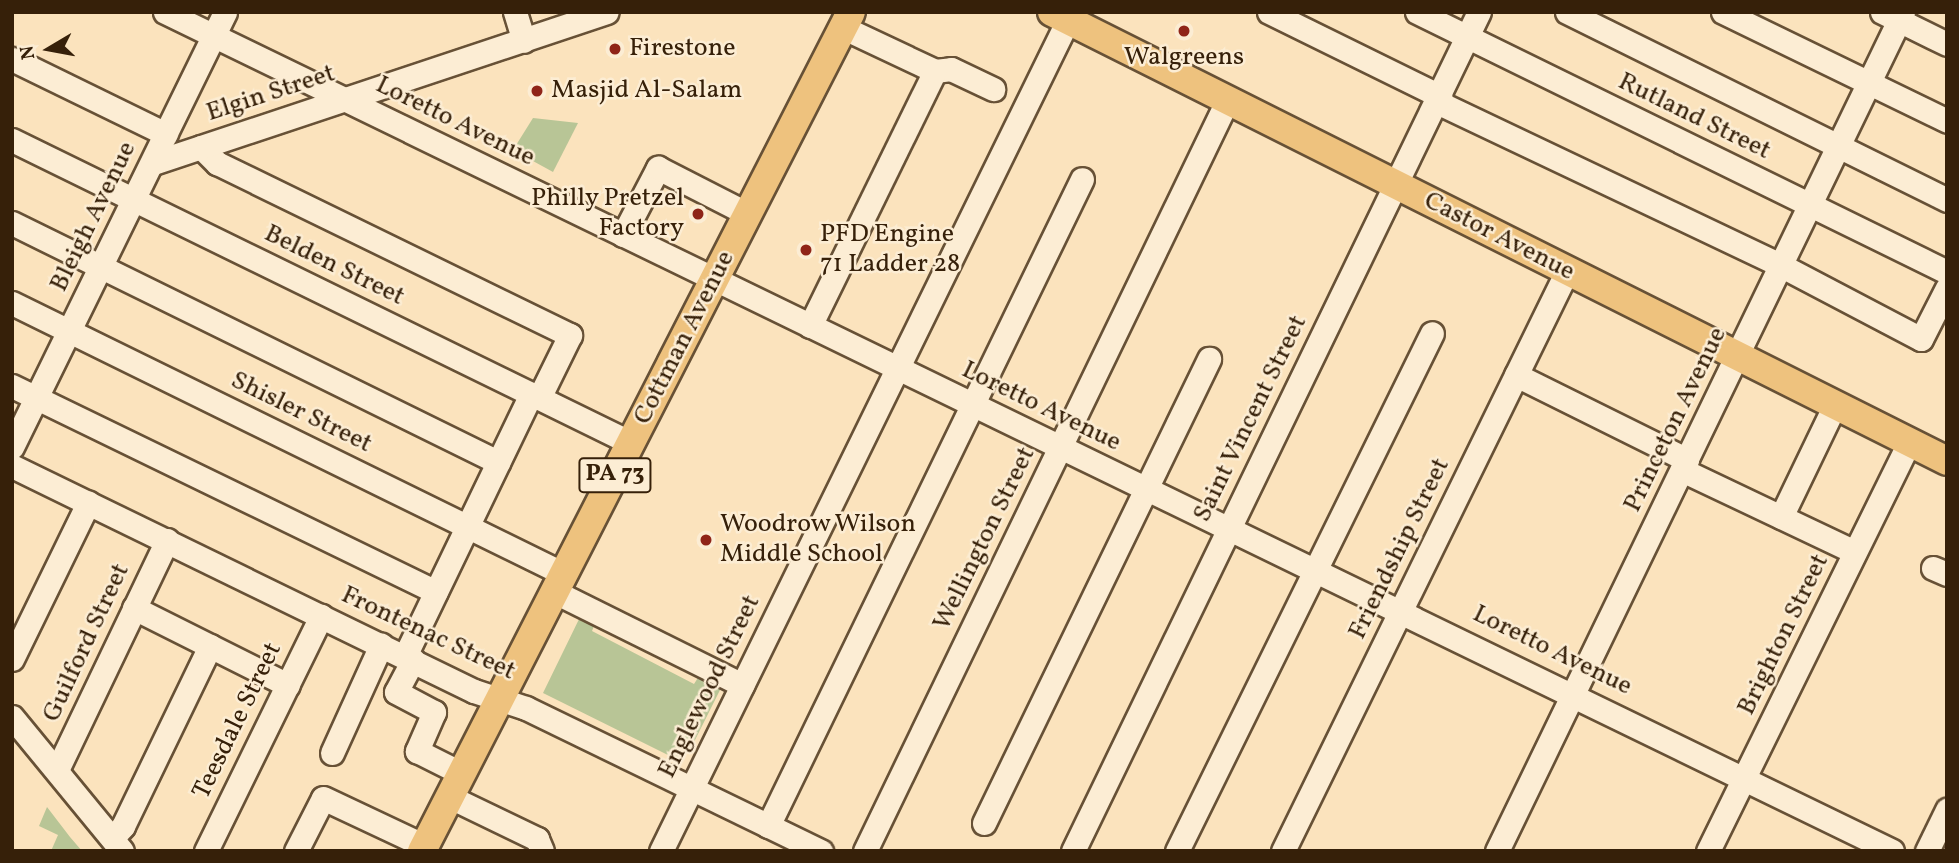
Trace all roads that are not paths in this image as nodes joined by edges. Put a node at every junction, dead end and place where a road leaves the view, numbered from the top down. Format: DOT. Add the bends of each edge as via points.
graph roads {
  1 [pos="164,12"];
  2 [pos="225,12"];
  3 [pos="515,12"];
  4 [pos="1269,12"];
  5 [pos="1417,12"];
  6 [pos="1479,12"];
  7 [pos="1567,12"];
  8 [pos="1723,12"];
  9 [pos="600,14"];
  10 [pos="1895,15"];
  11 [pos="1067,17"];
  12 [pos="557,20"];
  13 [pos="847,20"];
  14 [pos="214,36"];
  15 [pos="1467,37"];
  16 [pos="524,41"];
  17 [pos="1947,44"];
  18 [pos="12,59"];
  19 [pos="935,71"];
  20 [pos="1869,83"];
  21 [pos="993,89"];
  22 [pos="1228,99"];
  23 [pos="1438,99"];
  24 [pos="343,100"];
  25 [pos="1947,121"];
  26 [pos="166,134"];
  27 [pos="12,140"];
  28 [pos="201,147"];
  29 [pos="1838,148"];
  30 [pos="153,163"];
  31 [pos="1082,179"];
  32 [pos="1396,185"];
  33 [pos="135,200"];
  34 [pos="1947,200"];
  35 [pos="1811,205"];
  36 [pos="748,214"];
  37 [pos="12,223"];
  38 [pos="623,235"];
  39 [pos="101,265"];
  40 [pos="1782,266"];
  41 [pos="1567,271"];
  42 [pos="1947,272"];
  43 [pos="715,279"];
  44 [pos="1947,288"];
  45 [pos="12,303"];
  46 [pos="810,326"];
  47 [pos="69,331"];
  48 [pos="1432,333"];
  49 [pos="1737,356"];
  50 [pos="1209,359"];
  51 [pos="897,366"];
  52 [pos="1516,375"];
  53 [pos="12,386"];
  54 [pos="535,396"];
  55 [pos="36,397"];
  56 [pos="974,404"];
  57 [pos="1835,405"];
  58 [pos="631,443"];
  59 [pos="1909,443"];
  60 [pos="12,446"];
  61 [pos="1060,448"];
  62 [pos="1947,461"];
  63 [pos="498,462"];
  64 [pos="1685,465"];
  65 [pos="12,466"];
  66 [pos="1146,490"];
  67 [pos="88,503"];
  68 [pos="1781,517"];
  69 [pos="468,526"];
  70 [pos="1228,529"];
  71 [pos="167,540"];
  72 [pos="1855,552"];
  73 [pos="1314,569"];
  74 [pos="559,583"];
  75 [pos="436,592"];
  76 [pos="134,608"];
  77 [pos="1402,609"];
  78 [pos="321,616"];
  79 [pos="381,645"];
  80 [pos="210,646"];
  81 [pos="409,658"];
  82 [pos="12,659"];
  83 [pos="288,685"];
  84 [pos="743,685"];
  85 [pos="1575,694"];
  86 [pos="500,700"];
  87 [pos="12,717"];
  88 [pos="332,753"];
  89 [pos="57,770"];
  90 [pos="1745,777"];
  91 [pos="455,785"];
  92 [pos="691,787"];
  93 [pos="1947,810"];
  94 [pos="984,823"];
  95 [pos="768,826"];
  96 [pos="117,844"];
  97 [pos="424,848"];
  98 [pos="206,851"];
  99 [pos="296,851"];
  100 [pos="542,851"];
  101 [pos="661,851"];
  102 [pos="821,851"];
  103 [pos="865,851"];
  104 [pos="1073,851"];
  105 [pos="1177,851"];
  106 [pos="1283,851"];
  107 [pos="1497,851"];
  108 [pos="1708,851"];
  109 [pos="1892,851"];
  110 [pos="1927,851"];
  1 -- 14 [label="street, Loretto Avenue"];
  2 -- 14 [label="street, Bleigh Avenue"];
  3 -- 16 [label="street"];
  4 -- 23 [label="street"];
  5 -- 15 [label="street, Rutland Street"];
  6 -- 15 [label="street, Saint Vincent Street"];
  7 -- 29 [label="street"];
  8 -- 20 [label="street"];
  9 -- 12 [label="street, Elgin Street"];
  10 -- 17 [label="street"];
  10 -- 20 [label="street, Princeton Avenue"];
  11 -- 22 [label="main road, Castor Avenue"];
  11 -- 51 [label="street, Englewood Street"];
  12 -- 16 [label="street, Elgin Street"];
  13 -- 19 [label="street"];
  13 -- 36 [label="main road, Cottman Avenue / PA 73"];
  14 -- 24 [label="street, Loretto Avenue"];
  14 -- 26 [label="street, Bleigh Avenue"];
  15 -- 23 [label="street, Saint Vincent Street"];
  15 -- 35 [label="street, Rutland Street"];
  16 -- 24 [label="street, Elgin Street"];
  18 -- 26 [label="street"];
  19 -- 21 [label="street" via="951,69"];
  19 -- 46 [label="street"];
  20 -- 25 [label="street"];
  20 -- 29 [label="street, Princeton Avenue"];
  22 -- 32 [label="main road, Castor Avenue"];
  22 -- 61 [label="street, Wellington Street"];
  23 -- 32 [label="street, Saint Vincent Street"];
  23 -- 40 [label="street"];
  24 -- 28 [label="street, Elgin Street"];
  24 -- 38 [label="street, Loretto Avenue"];
  26 -- 30 [label="street, Bleigh Avenue"];
  27 -- 33 [label="street, Belden Street"];
  28 -- 30 [label="street, Elgin Street"];
  28 -- 54 [label="street" via="217,163 570,335"];
  29 -- 34 [label="street"];
  29 -- 35 [label="street, Princeton Avenue"];
  30 -- 33 [label="street, Bleigh Avenue"];
  31 -- 56 [label="street"];
  32 -- 41 [label="main road, Castor Avenue"];
  32 -- 70 [label="street, Saint Vincent Street"];
  33 -- 39 [label="street, Bleigh Avenue"];
  33 -- 54 [label="street, Belden Street"];
  35 -- 40 [label="street, Princeton Avenue"];
  35 -- 42 [label="street, Rutland Street"];
  36 -- 38 [label="street" via="658,168"];
  36 -- 43 [label="main road, Cottman Avenue / PA 73"];
  37 -- 39 [label="street"];
  38 -- 43 [label="street, Loretto Avenue"];
  39 -- 47 [label="street, Bleigh Avenue"];
  39 -- 63 [label="street"];
  40 -- 44 [label="street" via="1921,339"];
  40 -- 49 [label="street, Princeton Avenue"];
  41 -- 49 [label="main road, Castor Avenue"];
  41 -- 52 [label="street, Friendship Street"];
  43 -- 46 [label="street, Loretto Avenue"];
  43 -- 58 [label="main road, Cottman Avenue / PA 73"];
  45 -- 47 [label="street, Shisler Street"];
  46 -- 51 [label="street, Loretto Avenue"];
  47 -- 55 [label="street, Bleigh Avenue"];
  47 -- 69 [label="street, Shisler Street"];
  48 -- 73 [label="street"];
  49 -- 57 [label="main road, Castor Avenue"];
  49 -- 64 [label="street, Princeton Avenue"];
  50 -- 66 [label="street"];
  51 -- 56 [label="street, Loretto Avenue"];
  51 -- 84 [label="street, Englewood Street"];
  52 -- 64 [label="street"];
  52 -- 77 [label="street, Friendship Street"];
  53 -- 55 [label="street"];
  54 -- 58 [label="street, Belden Street"];
  54 -- 63 [label="street"];
  55 -- 60 [label="street, Bleigh Avenue"];
  55 -- 75 [label="street"];
  56 -- 61 [label="street, Loretto Avenue"];
  56 -- 95 [label="street"];
  57 -- 59 [label="main road, Castor Avenue"];
  57 -- 68 [label="street"];
  58 -- 74 [label="main road, Cottman Avenue / PA 73"];
  59 -- 62 [label="main road, Castor Avenue"];
  59 -- 72 [label="street, Brighton Street"];
  61 -- 66 [label="street, Loretto Avenue"];
  61 -- 103 [label="street, Wellington Street"];
  63 -- 69 [label="street"];
  64 -- 68 [label="street"];
  64 -- 85 [label="street, Princeton Avenue"];
  65 -- 67 [label="street, Frontenac Street"];
  66 -- 70 [label="street, Loretto Avenue"];
  66 -- 94 [label="street"];
  67 -- 71 [label="street, Frontenac Street"];
  67 -- 82 [label="street"];
  68 -- 72 [label="street"];
  69 -- 74 [label="street, Shisler Street"];
  69 -- 75 [label="street"];
  70 -- 73 [label="street, Loretto Avenue"];
  70 -- 104 [label="street, Saint Vincent Street"];
  71 -- 76 [label="street, Guilford Street"];
  71 -- 78 [label="street, Frontenac Street"];
  72 -- 90 [label="street, Brighton Street"];
  73 -- 77 [label="street, Loretto Avenue"];
  73 -- 105 [label="street"];
  74 -- 84 [label="street, Shisler Street"];
  74 -- 86 [label="main road, Cottman Avenue / PA 73"];
  75 -- 81 [label="street"];
  76 -- 80 [label="street"];
  76 -- 89 [label="street, Guilford Street"];
  77 -- 85 [label="street, Loretto Avenue"];
  77 -- 106 [label="street, Friendship Street"];
  78 -- 79 [label="street, Frontenac Street"];
  78 -- 83 [label="street, Teesdale Street"];
  79 -- 81 [label="street, Frontenac Street"];
  79 -- 88 [label="street"];
  80 -- 83 [label="street"];
  80 -- 96 [label="street"];
  81 -- 86 [label="street, Frontenac Street"];
  81 -- 91 [label="street" via="396,692 435,712 417,751"];
  83 -- 98 [label="street, Teesdale Street"];
  84 -- 92 [label="street, Englewood Street"];
  85 -- 90 [label="street, Loretto Avenue"];
  85 -- 107 [label="street, Princeton Avenue"];
  86 -- 91 [label="main road, Cottman Avenue / PA 73"];
  86 -- 92 [label="street, Frontenac Street"];
  87 -- 89 [label="street"];
  89 -- 96 [label="street"];
  90 -- 108 [label="street, Brighton Street"];
  90 -- 109 [label="street, Loretto Avenue"];
  91 -- 97 [label="main road, Cottman Avenue / PA 73"];
  91 -- 100 [label="street" via="537,839"];
  92 -- 95 [label="street, Frontenac Street"];
  92 -- 101 [label="street, Englewood Street"];
  93 -- 110 [label="street"];
  95 -- 102 [label="street, Frontenac Street"];
  97 -- 99 [label="street" via="323,798"];
}
